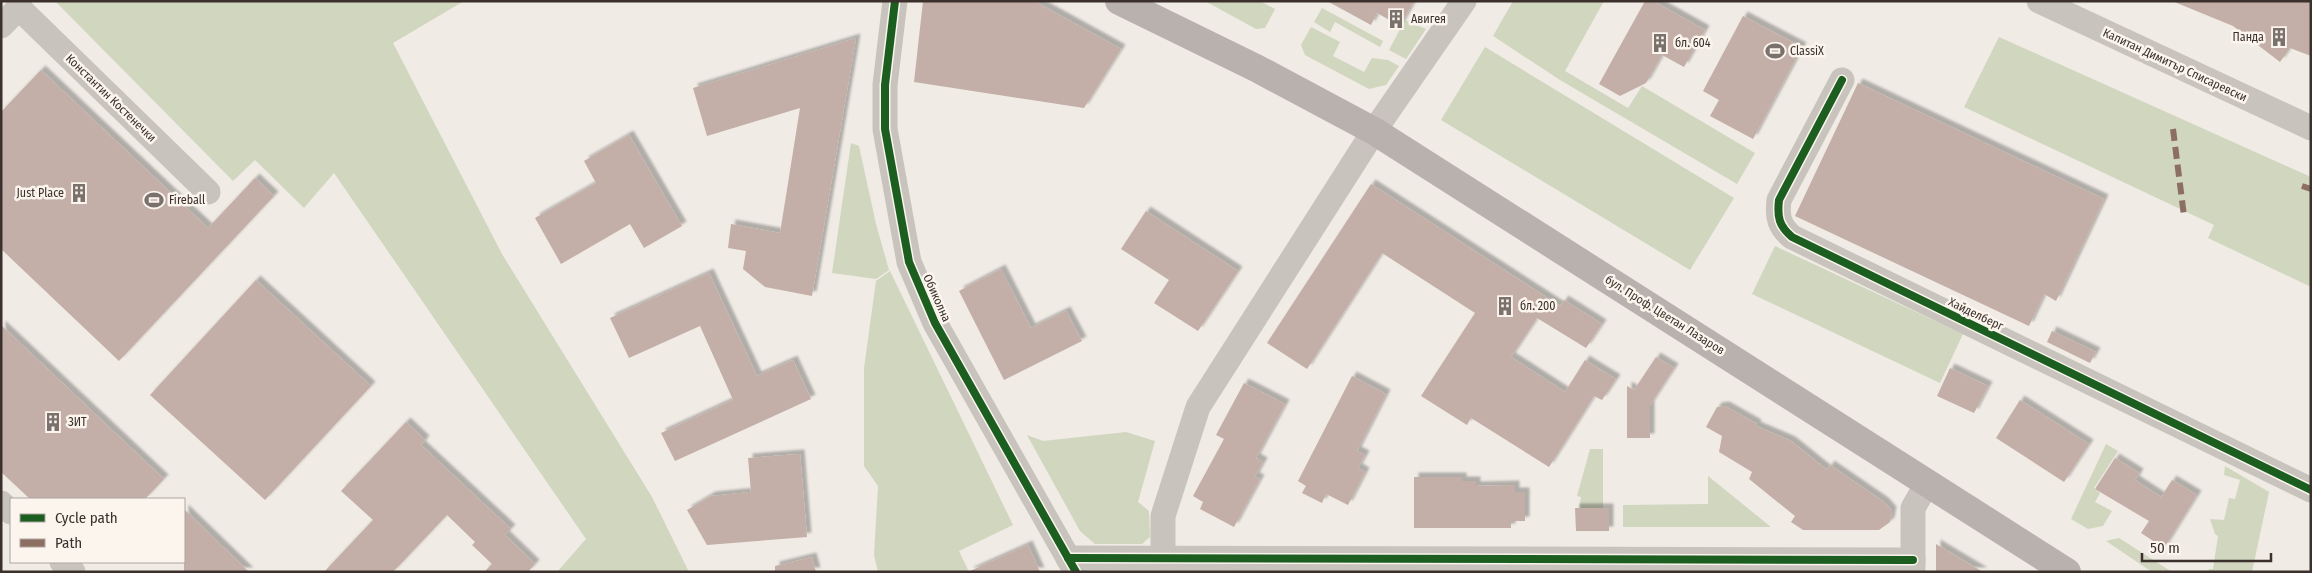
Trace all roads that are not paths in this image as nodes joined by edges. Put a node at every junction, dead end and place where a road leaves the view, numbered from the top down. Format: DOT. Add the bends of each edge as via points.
graph roads {
  1 [pos="895,1"];
  2 [pos="1119,1"];
  3 [pos="1154,1"];
  4 [pos="1464,1"];
  5 [pos="2039,1"];
  6 [pos="19,4"];
  7 [pos="1,26"];
  8 [pos="1256,68"];
  9 [pos="1842,80"];
  10 [pos="2311,128"];
  11 [pos="1374,131"];
  12 [pos="208,192"];
  13 [pos="1928,482"];
  14 [pos="2311,490"];
  15 [pos="1163,558"];
  16 [pos="63,563"];
  17 [pos="1072,565"];
  18 [pos="1552,565"];
  19 [pos="1912,566"];
  20 [pos="72,572"];
  21 [pos="2067,572"];
  1 -- 17 [label="street, Обиколна" via="885,85 885,129 909,262 935,323"];
  2 -- 8 [label="main road, бул. Проф. Цветан Лазаров"];
  3 -- 8 [label="main road, бул. Проф. Цветан Лазаров"];
  4 -- 11 [label="street"];
  5 -- 10 [label="street, Капитан Димитър Списаревски"];
  6 -- 7 [label="street"];
  6 -- 12 [label="street, Константин Костенечки"];
  8 -- 11 [label="main road, бул. Проф. Цветан Лазаров"];
  9 -- 14 [label="street, Хайделберг" via="1779,200 1778,219 1792,237"];
  11 -- 13 [label="main road, бул. Проф. Цветан Лазаров"];
  11 -- 15 [label="street" via="1198,407 1163,516"];
  13 -- 19 [label="street" via="1912,508"];
  13 -- 21 [label="main road, бул. Проф. Цветан Лазаров"];
  15 -- 17 [label="street"];
  15 -- 18 [label="street"];
  16 -- 20 [label="street"];
  18 -- 19 [label="street"];
}
